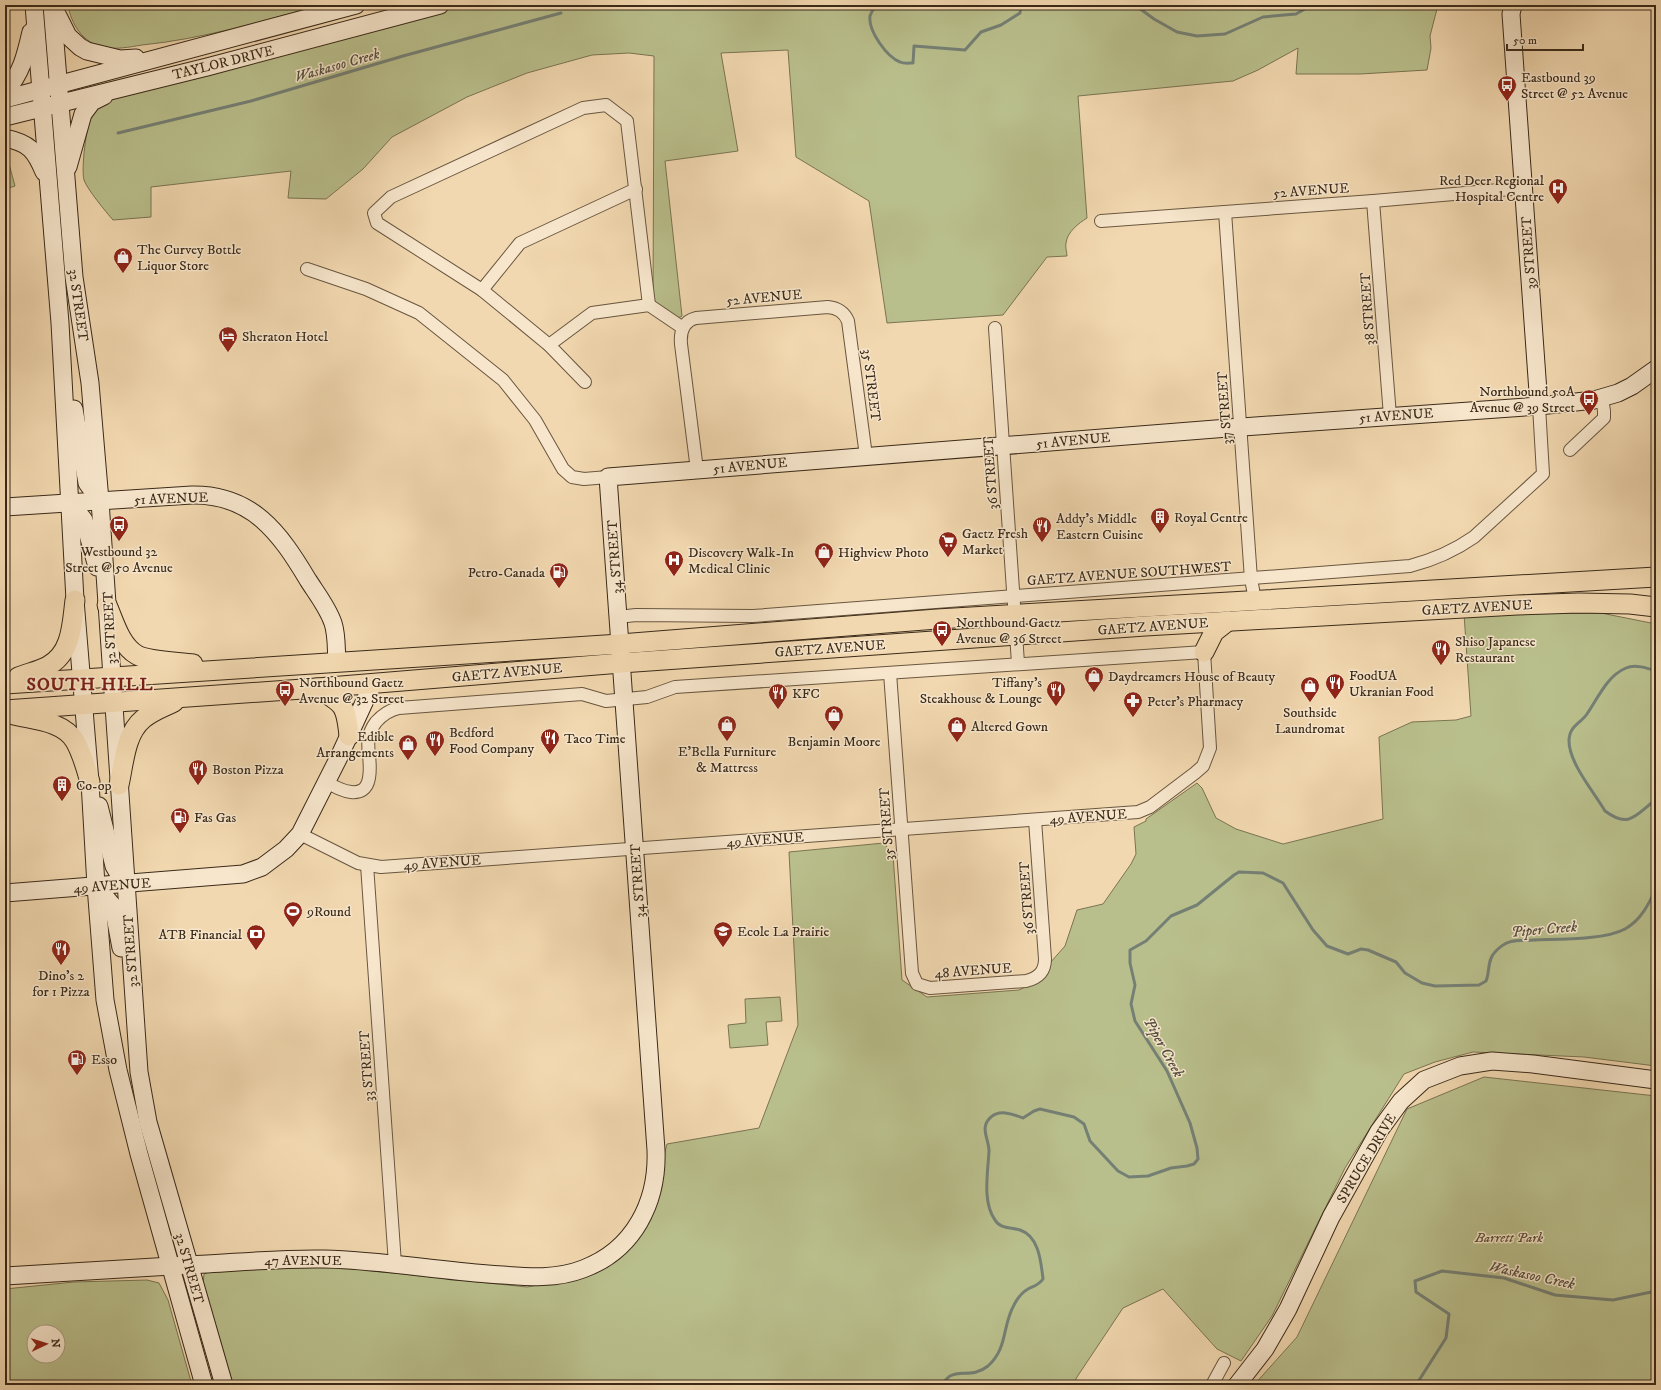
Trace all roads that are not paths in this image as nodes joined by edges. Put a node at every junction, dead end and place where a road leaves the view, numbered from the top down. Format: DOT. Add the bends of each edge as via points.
graph roads {
  1 [pos="52,5"];
  2 [pos="356,5"];
  3 [pos="440,5"];
  4 [pos="1513,5"];
  5 [pos="34,9"];
  6 [pos="156,58"];
  7 [pos="58,85"];
  8 [pos="119,88"];
  9 [pos="41,90"];
  10 [pos="5,93"];
  11 [pos="5,99"];
  12 [pos="59,103"];
  13 [pos="42,108"];
  14 [pos="5,117"];
  15 [pos="5,138"];
  16 [pos="65,179"];
  17 [pos="48,181"];
  18 [pos="1523,188"];
  19 [pos="636,189"];
  20 [pos="1373,201"];
  21 [pos="1225,212"];
  22 [pos="1101,221"];
  23 [pos="307,269"];
  24 [pos="482,290"];
  25 [pos="649,305"];
  26 [pos="847,319"];
  27 [pos="60,323"];
  28 [pos="683,328"];
  29 [pos="995,328"];
  30 [pos="549,345"];
  31 [pos="1656,369"];
  32 [pos="586,382"];
  33 [pos="1602,398"];
  34 [pos="1539,406"];
  35 [pos="1390,416"];
  36 [pos="1241,427"];
  37 [pos="1004,446"];
  38 [pos="1570,450"];
  39 [pos="866,456"];
  40 [pos="697,470"];
  41 [pos="608,477"];
  42 [pos="100,501"];
  43 [pos="70,502"];
  44 [pos="5,507"];
  45 [pos="1656,576"];
  46 [pos="1251,579"];
  47 [pos="75,600"];
  48 [pos="1255,600"];
  49 [pos="107,604"];
  50 [pos="1014,606"];
  51 [pos="1656,606"];
  52 [pos="618,617"];
  53 [pos="1228,621"];
  54 [pos="1181,624"];
  55 [pos="1016,635"];
  56 [pos="620,644"];
  57 [pos="504,651"];
  58 [pos="1204,652"];
  59 [pos="337,662"];
  60 [pos="621,663"];
  61 [pos="1018,663"];
  62 [pos="228,670"];
  63 [pos="890,673"];
  64 [pos="111,677"];
  65 [pos="82,679"];
  66 [pos="5,683"];
  67 [pos="373,683"];
  68 [pos="316,688"];
  69 [pos="236,694"];
  70 [pos="184,697"];
  71 [pos="624,699"];
  72 [pos="113,702"];
  73 [pos="84,704"];
  74 [pos="5,710"];
  75 [pos="5,713"];
  76 [pos="349,736"];
  77 [pos="90,782"];
  78 [pos="327,782"];
  79 [pos="119,785"];
  80 [pos="1035,820"];
  81 [pos="901,830"];
  82 [pos="300,834"];
  83 [pos="634,849"];
  84 [pos="366,865"];
  85 [pos="125,884"];
  86 [pos="96,886"];
  87 [pos="5,893"];
  88 [pos="1041,973"];
  89 [pos="912,974"];
  90 [pos="132,986"];
  91 [pos="1656,1080"];
  92 [pos="597,1262"];
  93 [pos="395,1264"];
  94 [pos="189,1265"];
  95 [pos="171,1266"];
  96 [pos="5,1276"];
  97 [pos="1224,1363"];
  98 [pos="204,1385"];
  99 [pos="224,1385"];
  100 [pos="1212,1385"];
  101 [pos="1237,1385"];
  1 -- 6 [label="main road" via="68,36 87,51 120,59"];
  1 -- 7 [label="main road, 32 STREET"];
  2 -- 6 [label="main road, TAYLOR DRIVE"];
  3 -- 8 [label="main road, TAYLOR DRIVE"];
  4 -- 18 [label="main road, 39 STREET" via="1511,14"];
  5 -- 9 [label="main road, 32 STREET"];
  5 -- 10 [label="main road" via="23,64"];
  6 -- 7 [label="main road, TAYLOR DRIVE"];
  7 -- 9 [label="main road, TAYLOR DRIVE"];
  7 -- 12 [label="main road, 32 STREET"];
  8 -- 12 [label="main road, TAYLOR DRIVE"];
  8 -- 16 [label="main road" via="87,107"];
  9 -- 11 [label="main road, TAYLOR DRIVE"];
  9 -- 13 [label="main road, 32 STREET"];
  12 -- 13 [label="main road, TAYLOR DRIVE"];
  12 -- 16 [label="main road, 32 STREET"];
  13 -- 14 [label="main road, TAYLOR DRIVE"];
  13 -- 17 [label="main road, 32 STREET"];
  15 -- 17 [label="main road" via="21,141 33,150"];
  16 -- 42 [label="main road, 32 STREET" via="74,277 90,383"];
  17 -- 27 [label="main road, 32 STREET"];
  18 -- 20 [label="street, 52 AVENUE"];
  18 -- 34 [label="main road, 39 STREET"];
  19 -- 24 [label="street" via="520,243"];
  19 -- 24 [label="street" via="627,121 606,105 583,108 391,197 374,213 377,223"];
  19 -- 25 [label="street"];
  20 -- 21 [label="street, 52 AVENUE"];
  20 -- 35 [label="street, 38 STREET"];
  21 -- 22 [label="street, 52 AVENUE"];
  21 -- 36 [label="street, 37 STREET"];
  23 -- 41 [label="street" via="366,289 419,313 503,380 535,420 563,469 572,477"];
  24 -- 30 [label="street"];
  25 -- 28 [label="street"];
  25 -- 30 [label="street" via="592,313"];
  26 -- 28 [label="street, 52 AVENUE" via="839,309 828,307 696,318"];
  26 -- 39 [label="street, 35 STREET"];
  27 -- 42 [label="main road" via="87,483"];
  27 -- 43 [label="main road, 32 STREET"];
  28 -- 40 [label="street" via="681,344"];
  29 -- 37 [label="street, 36 STREET"];
  30 -- 32 [label="street"];
  31 -- 33 [label="main road, 51 AVENUE" via="1632,386"];
  33 -- 34 [label="main road, 51 AVENUE"];
  33 -- 38 [label="street" via="1604,418"];
  34 -- 35 [label="main road, 51 AVENUE"];
  34 -- 46 [label="street, GAETZ AVENUE SOUTHWEST" via="1543,474 1462,545 1429,561 1402,567"];
  35 -- 36 [label="main road, 51 AVENUE"];
  36 -- 37 [label="main road, 51 AVENUE"];
  36 -- 46 [label="street, 37 STREET"];
  37 -- 39 [label="main road, 51 AVENUE"];
  37 -- 50 [label="street, 36 STREET"];
  39 -- 40 [label="main road, 51 AVENUE"];
  40 -- 41 [label="main road, 51 AVENUE"];
  41 -- 52 [label="main road, 34 STREET"];
  42 -- 43 [label="main road, 51 AVENUE"];
  42 -- 49 [label="main road, 32 STREET"];
  42 -- 59 [label="main road, 51 AVENUE" via="204,495 235,502 254,512 277,534 330,615 335,630"];
  43 -- 44 [label="main road, 51 AVENUE"];
  43 -- 47 [label="main road, 32 STREET"];
  43 -- 49 [label="main road" via="84,520"];
  45 -- 48 [label="main road, GAETZ AVENUE"];
  46 -- 48 [label="street, 37 STREET"];
  46 -- 50 [label="street, GAETZ AVENUE SOUTHWEST"];
  47 -- 65 [label="main road, 32 STREET"];
  47 -- 66 [label="main road" via="71,634 68,645 61,655 49,666"];
  48 -- 50 [label="main road, GAETZ AVENUE"];
  49 -- 62 [label="main road" via="122,638 138,656"];
  49 -- 64 [label="main road, 32 STREET"];
  50 -- 52 [label="street, GAETZ AVENUE SOUTHWEST" via="753,616"];
  50 -- 55 [label="street, 36 STREET"];
  50 -- 56 [label="main road, GAETZ AVENUE"];
  51 -- 53 [label="main road, GAETZ AVENUE" via="1579,603 1517,605"];
  52 -- 56 [label="main road, 34 STREET"];
  53 -- 54 [label="main road, GAETZ AVENUE"];
  53 -- 58 [label="main road" via="1214,632"];
  54 -- 55 [label="main road, GAETZ AVENUE"];
  54 -- 58 [label="main road" via="1200,643"];
  55 -- 60 [label="main road, GAETZ AVENUE"];
  55 -- 61 [label="street, 36 STREET"];
  56 -- 57 [label="main road, GAETZ AVENUE"];
  56 -- 60 [label="main road, 34 STREET"];
  57 -- 59 [label="main road, GAETZ AVENUE"];
  57 -- 67 [label="main road" via="470,664 397,671"];
  58 -- 61 [label="street"];
  58 -- 80 [label="street, 49 AVENUE" via="1210,748 1203,766 1142,811"];
  59 -- 62 [label="main road, GAETZ AVENUE"];
  59 -- 69 [label="main road" via="324,676 265,682 244,687"];
  60 -- 67 [label="main road, GAETZ AVENUE"];
  60 -- 71 [label="main road, 34 STREET"];
  61 -- 63 [label="street"];
  62 -- 64 [label="main road, GAETZ AVENUE"];
  63 -- 71 [label="street" via="675,687 651,696"];
  63 -- 81 [label="street, 35 STREET"];
  64 -- 65 [label="main road, GAETZ AVENUE"];
  64 -- 72 [label="main road, 32 STREET"];
  65 -- 66 [label="main road, GAETZ AVENUE"];
  65 -- 73 [label="main road, 32 STREET"];
  67 -- 68 [label="main road, GAETZ AVENUE"];
  67 -- 76 [label="main road, 49 AVENUE"];
  68 -- 69 [label="main road, GAETZ AVENUE"];
  68 -- 76 [label="main road" via="336,699 344,707"];
  69 -- 70 [label="main road, GAETZ AVENUE"];
  70 -- 72 [label="main road, GAETZ AVENUE"];
  70 -- 79 [label="main road" via="152,713 138,724 128,745"];
  71 -- 78 [label="street" via="602,701 582,694 393,709 382,716 370,731 369,779 364,788 349,792"];
  71 -- 83 [label="main road, 34 STREET"];
  72 -- 73 [label="main road, GAETZ AVENUE"];
  72 -- 79 [label="main road, 32 STREET"];
  73 -- 74 [label="main road, GAETZ AVENUE"];
  73 -- 77 [label="main road, 32 STREET"];
  75 -- 77 [label="main road" via="66,730 76,742"];
  76 -- 78 [label="main road, 49 AVENUE"];
  77 -- 85 [label="main road" via="100,808 114,866"];
  77 -- 86 [label="main road, 32 STREET"];
  78 -- 82 [label="main road, 49 AVENUE"];
  79 -- 85 [label="main road, 32 STREET"];
  80 -- 81 [label="street, 49 AVENUE"];
  80 -- 88 [label="street, 36 STREET" via="1045,960"];
  81 -- 83 [label="street, 49 AVENUE"];
  81 -- 89 [label="street, 35 STREET"];
  82 -- 84 [label="street, 49 AVENUE"];
  82 -- 85 [label="main road, 49 AVENUE" via="286,849 262,867 243,874"];
  83 -- 84 [label="street, 49 AVENUE" via="380,867"];
  83 -- 92 [label="main road, 34 STREET" via="656,1174 650,1201 637,1225 624,1241"];
  84 -- 93 [label="street, 33 STREET"];
  85 -- 86 [label="main road, 49 AVENUE"];
  85 -- 90 [label="main road, 32 STREET"];
  86 -- 87 [label="main road, 49 AVENUE"];
  86 -- 90 [label="main road" via="113,906 125,969"];
  86 -- 95 [label="main road, 32 STREET" via="102,975 118,1070"];
  88 -- 89 [label="street, 48 AVENUE" via="1033,980 1026,981 930,988 917,984"];
  90 -- 94 [label="main road, 32 STREET" via="139,1066 148,1122"];
  91 -- 101 [label="main road, SPRUCE DRIVE" via="1492,1061 1460,1066 1424,1080 1401,1101 1378,1131 1331,1217 1288,1309 1265,1349"];
  92 -- 93 [label="main road, 47 AVENUE" via="570,1273 542,1277"];
  93 -- 94 [label="main road, 47 AVENUE" via="297,1258"];
  94 -- 95 [label="main road, 47 AVENUE"];
  94 -- 99 [label="main road, 32 STREET"];
  95 -- 96 [label="main road, 47 AVENUE"];
  95 -- 98 [label="main road, 32 STREET"];
  97 -- 100 [label="street"];
}
